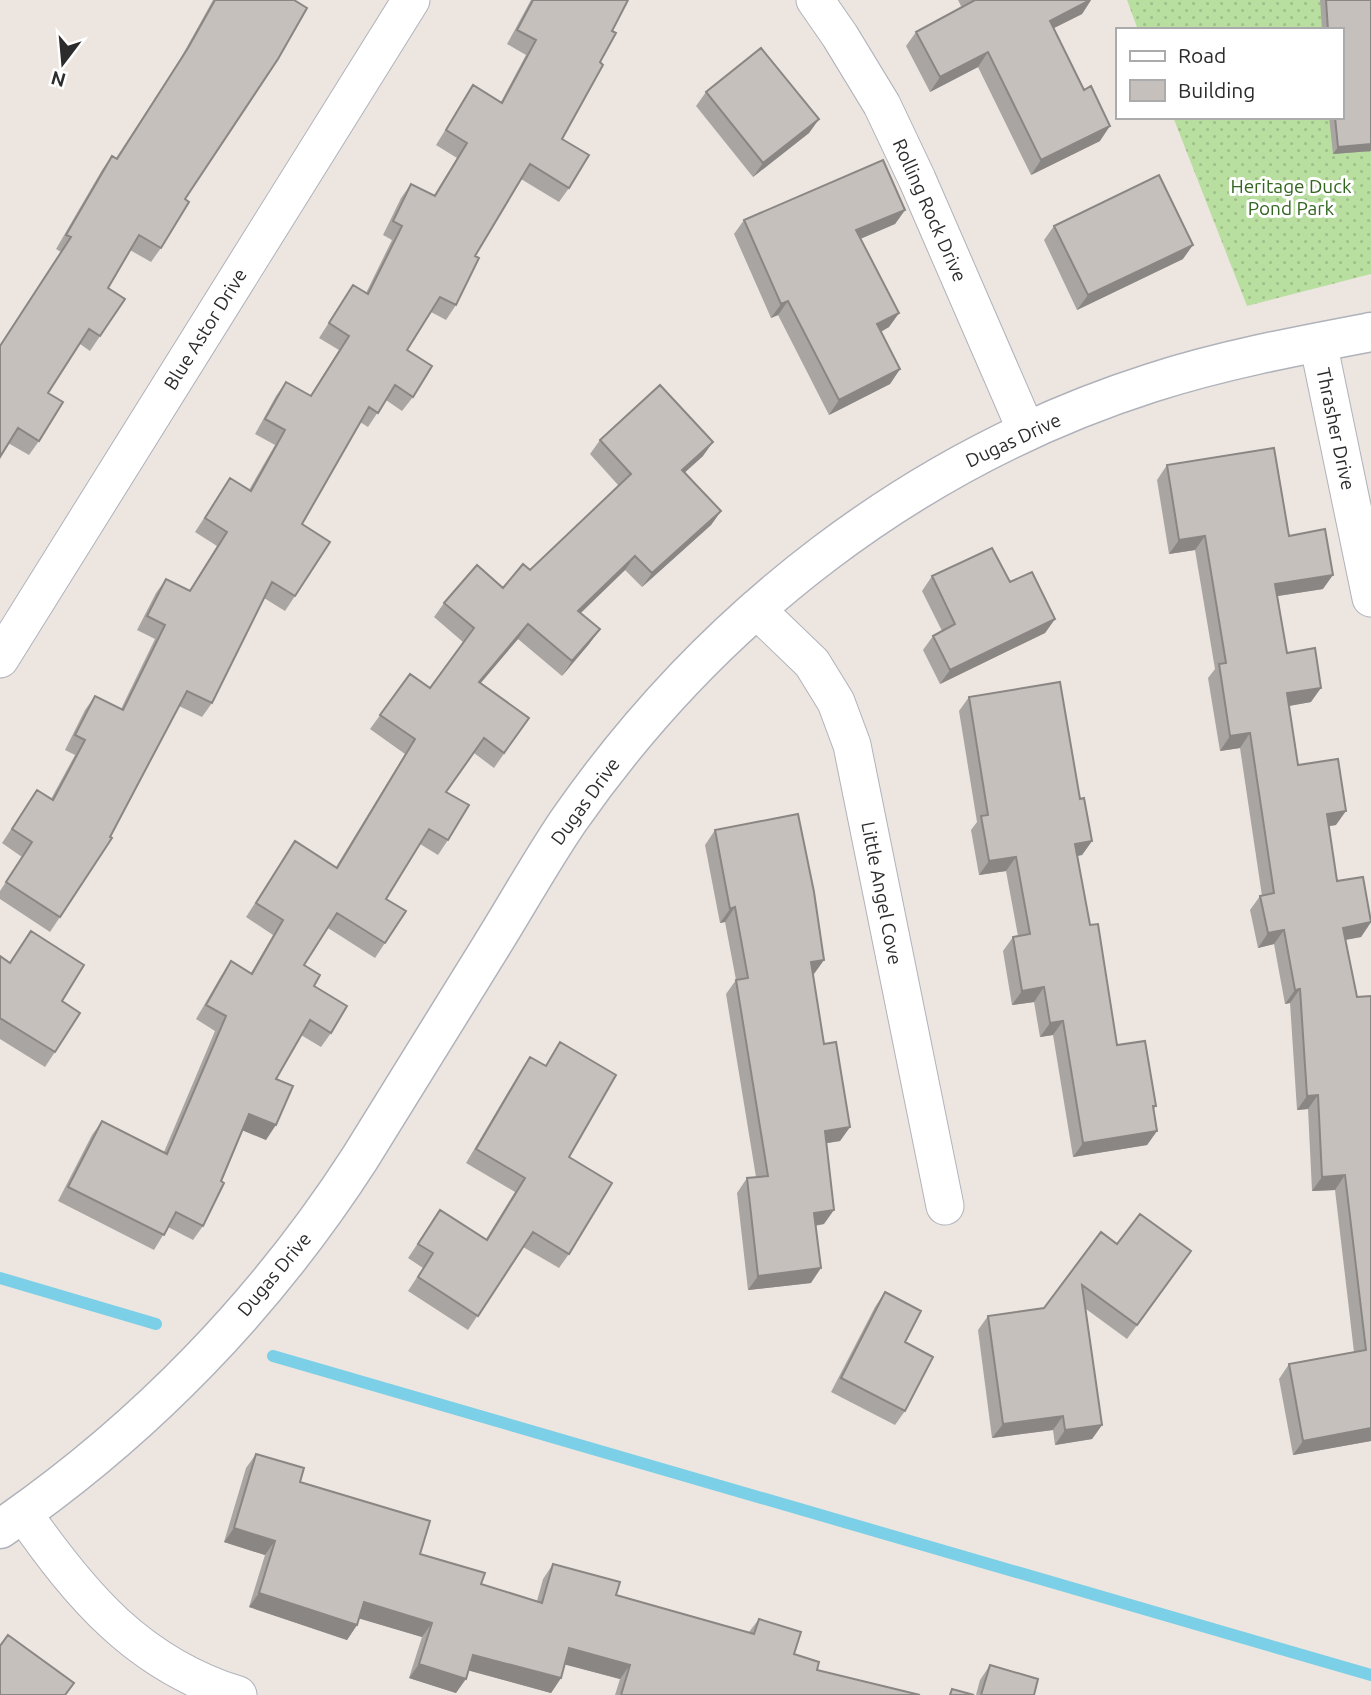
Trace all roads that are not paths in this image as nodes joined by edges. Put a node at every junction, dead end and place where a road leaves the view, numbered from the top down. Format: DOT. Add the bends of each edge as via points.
graph roads {
  1 [pos="411,0"];
  2 [pos="815,0"];
  3 [pos="1371,332"];
  4 [pos="1318,342"];
  5 [pos="1026,430"];
  6 [pos="1371,598"];
  7 [pos="756,609"];
  8 [pos="0,659"];
  9 [pos="945,1206"];
  10 [pos="11,1521"];
  11 [pos="238,1695"];
  1 -- 8 [label="street, Blue Astor Drive"];
  2 -- 5 [label="street, Rolling Rock Drive" via="882,105"];
  3 -- 4 [label="street, Dugas Drive"];
  4 -- 5 [label="street, Dugas Drive" via="1150,383"];
  4 -- 6 [label="street, Thrasher Drive"];
  5 -- 7 [label="street, Dugas Drive" via="899,500 806,566"];
  7 -- 9 [label="street, Little Angel Cove" via="812,663 836,702 852,746"];
  7 -- 10 [label="street, Dugas Drive" via="683,678 569,820 347,1178 286,1261 153,1407"];
  10 -- 11 [label="street" via="125,1635 186,1675"];
}
